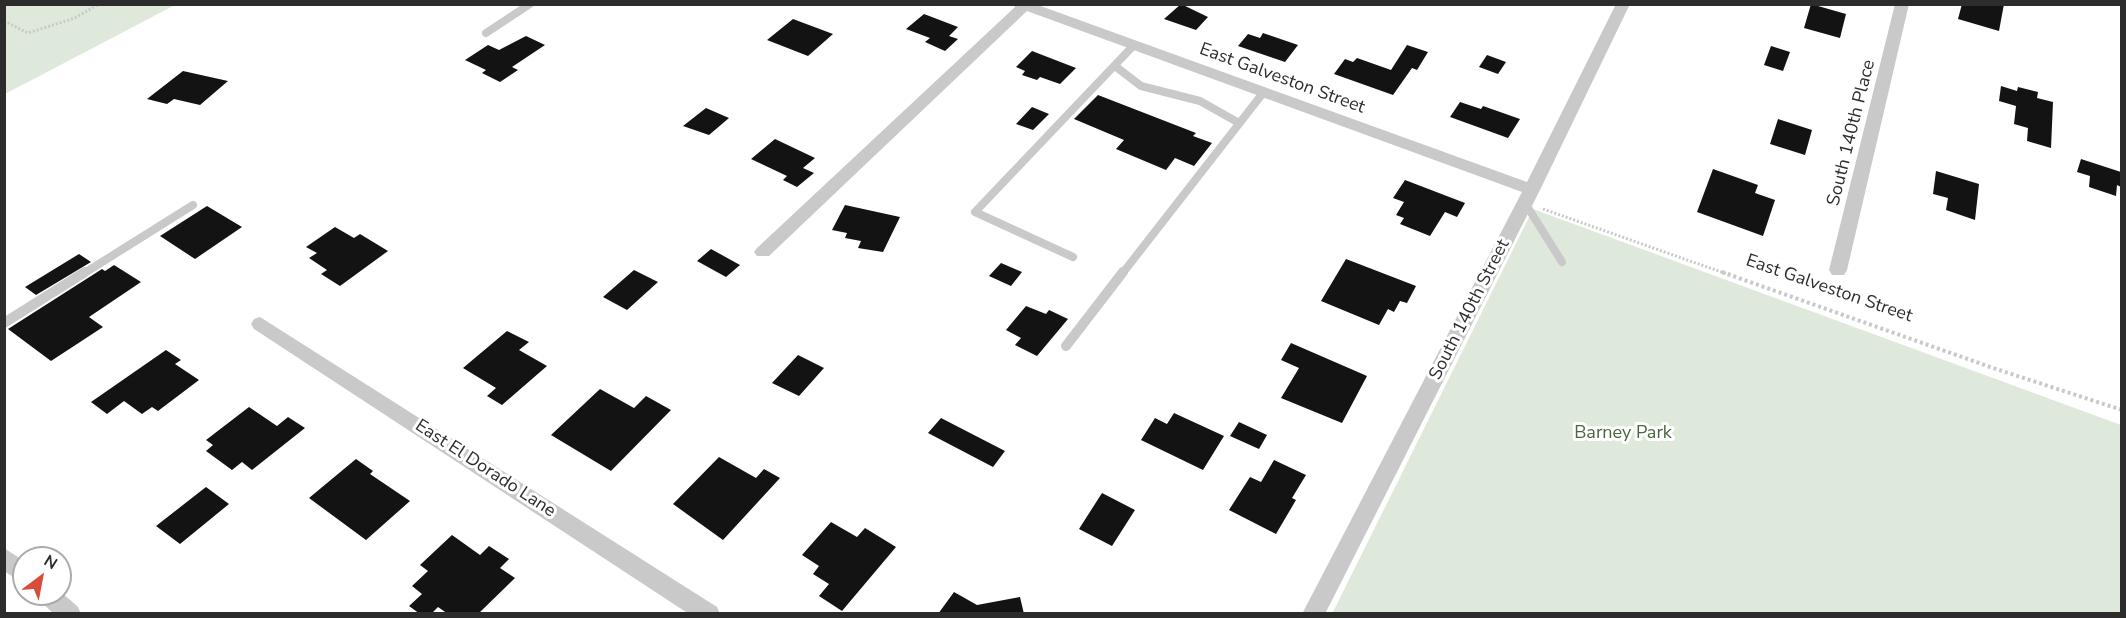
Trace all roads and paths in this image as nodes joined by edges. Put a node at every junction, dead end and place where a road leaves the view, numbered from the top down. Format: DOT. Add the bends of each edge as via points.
graph roads {
  1 [pos="99,4"];
  2 [pos="530,4"];
  3 [pos="1623,4"];
  4 [pos="1902,4"];
  5 [pos="1022,5"];
  6 [pos="4,21"];
  7 [pos="486,33"];
  8 [pos="1134,45"];
  9 [pos="1115,66"];
  10 [pos="1263,93"];
  11 [pos="1239,123"];
  12 [pos="1528,196"];
  13 [pos="193,204"];
  14 [pos="763,252"];
  15 [pos="1073,257"];
  16 [pos="1562,262"];
  17 [pos="1838,270"];
  18 [pos="4,323"];
  19 [pos="260,324"];
  20 [pos="1066,346"];
  21 [pos="2121,410"];
  22 [pos="710,614"];
  23 [pos="1313,614"];
  1 -- 6 [label="path" via="75,18 28,33"];
  2 -- 7 [label="lane"];
  3 -- 12 [label="street, South 140th Street"];
  4 -- 17 [label="street, South 140th Place"];
  5 -- 8 [label="street, East Galveston Street"];
  5 -- 14 [label="street"];
  8 -- 9 [label="lane"];
  8 -- 10 [label="street, East Galveston Street"];
  9 -- 11 [label="lane" via="1124,78 1142,88 1215,106"];
  9 -- 15 [label="lane" via="975,212"];
  10 -- 11 [label="lane"];
  10 -- 12 [label="street, East Galveston Street"];
  11 -- 20 [label="lane"];
  12 -- 16 [label="lane"];
  12 -- 21 [label="path, East Galveston Street" via="1990,367"];
  12 -- 23 [label="street, South 140th Street"];
  13 -- 18 [label="lane"];
  19 -- 22 [label="street, East El Dorado Lane"];
}
